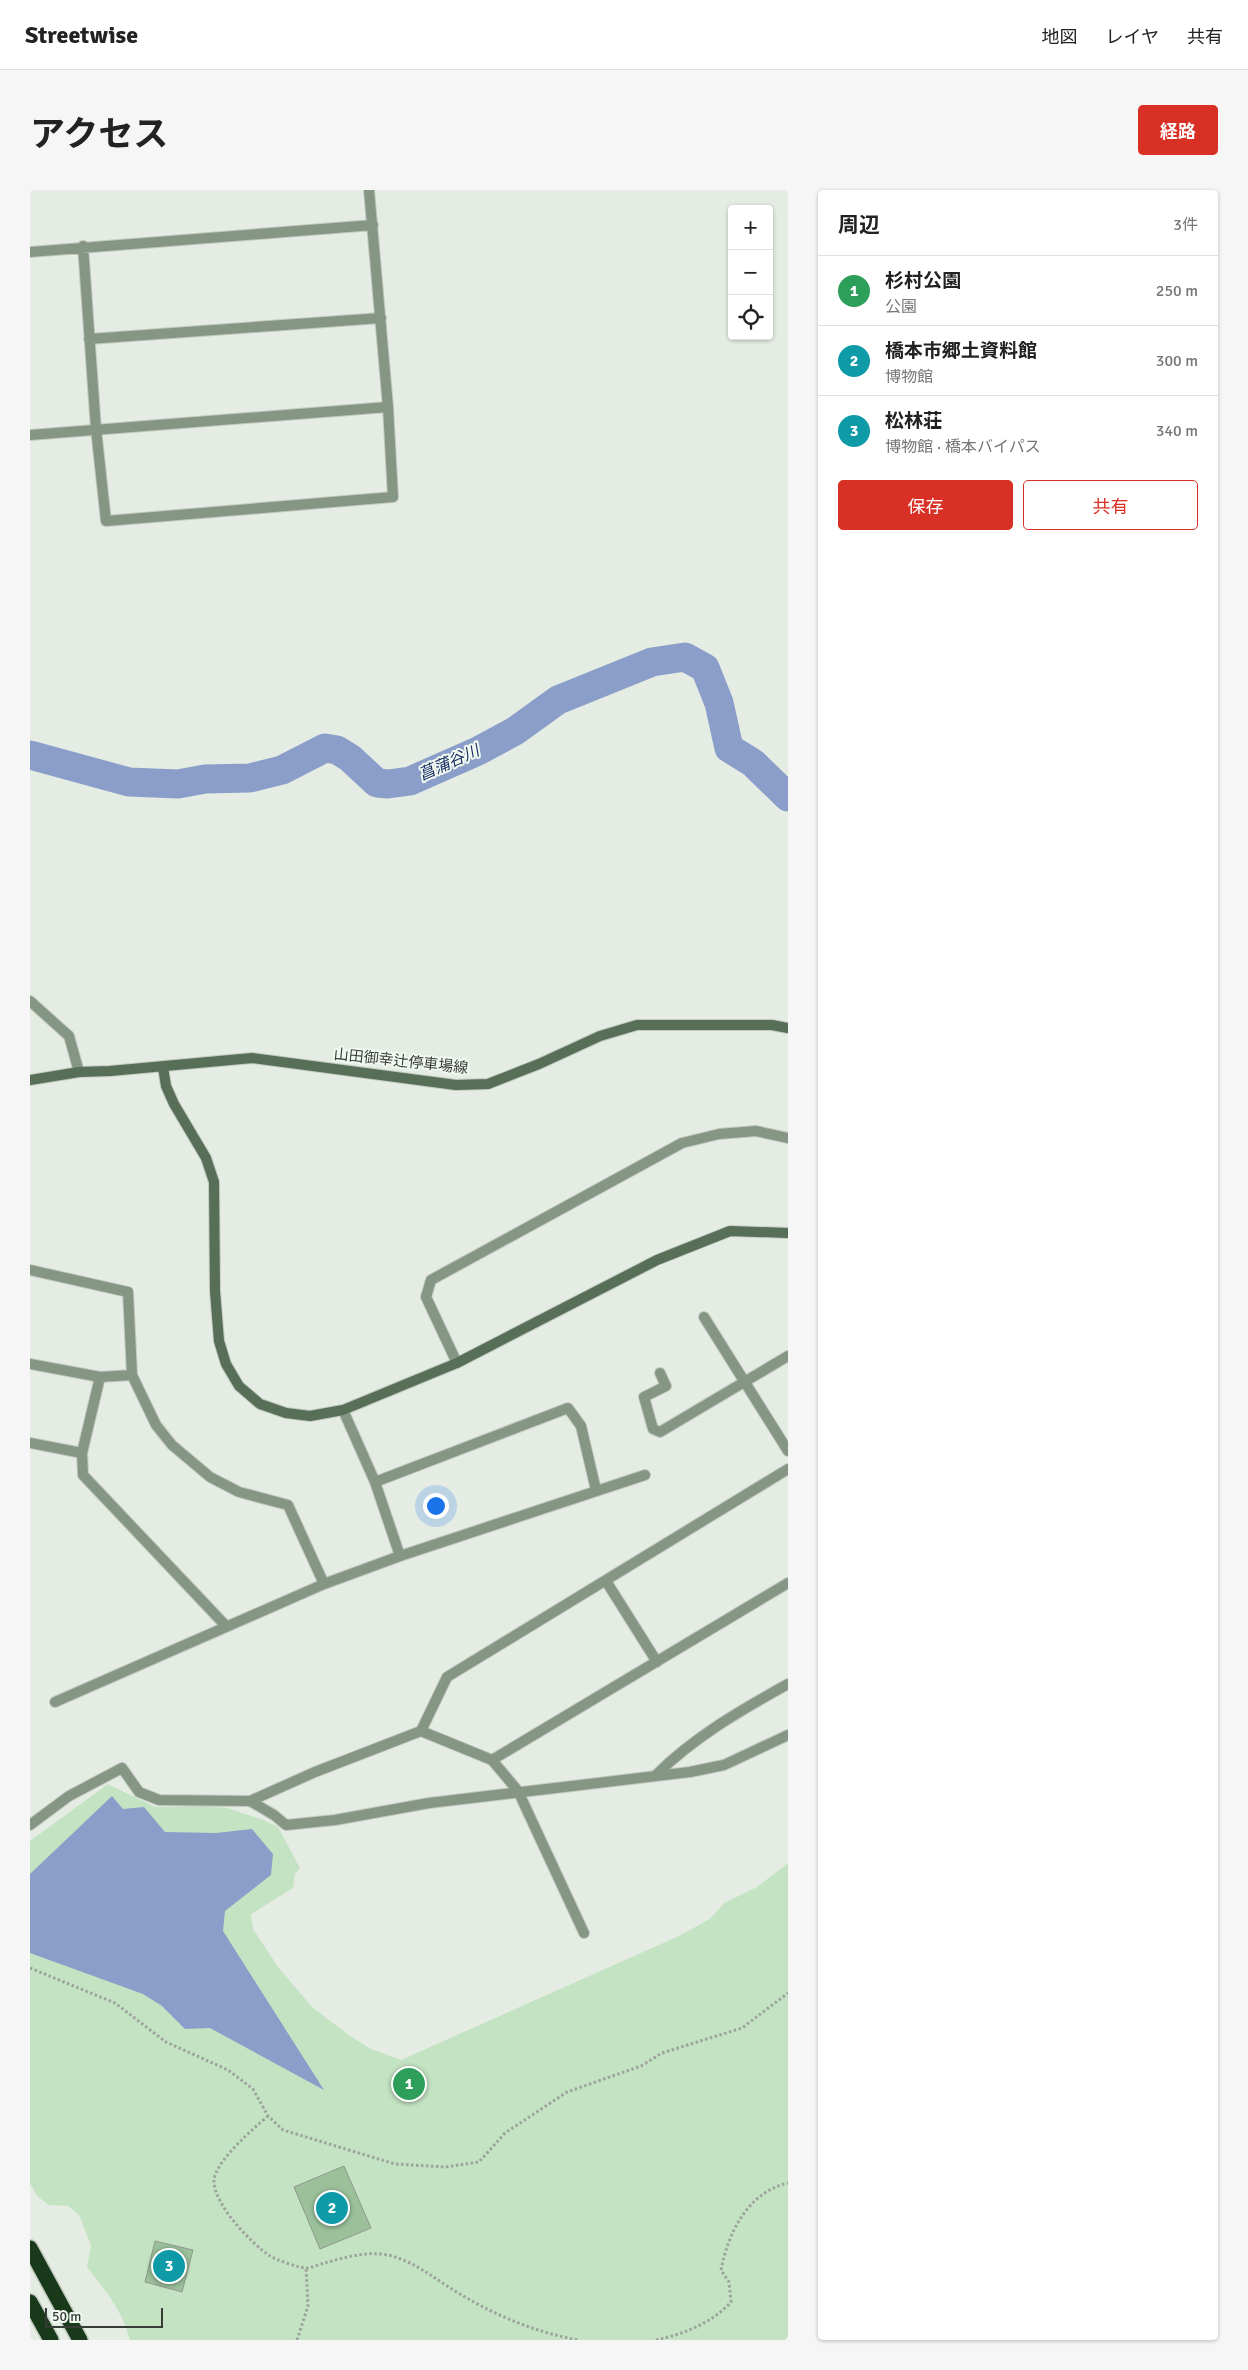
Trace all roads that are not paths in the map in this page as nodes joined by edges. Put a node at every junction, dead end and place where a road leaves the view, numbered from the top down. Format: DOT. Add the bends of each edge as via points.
graph roads {
  1 [pos="369,190"];
  2 [pos="373,225"];
  3 [pos="83,246"];
  4 [pos="30,252"];
  5 [pos="381,318"];
  6 [pos="89,339"];
  7 [pos="388,407"];
  8 [pos="96,429"];
  9 [pos="30,435"];
  10 [pos="30,1001"];
  11 [pos="788,1028"];
  12 [pos="163,1067"];
  13 [pos="79,1072"];
  14 [pos="30,1080"];
  15 [pos="788,1138"];
  16 [pos="788,1233"];
  17 [pos="30,1270"];
  18 [pos="704,1317"];
  19 [pos="788,1356"];
  20 [pos="457,1363"];
  21 [pos="30,1364"];
  22 [pos="660,1373"];
  23 [pos="132,1375"];
  24 [pos="100,1377"];
  25 [pos="745,1382"];
  26 [pos="343,1410"];
  27 [pos="30,1443"];
  28 [pos="788,1452"];
  29 [pos="82,1453"];
  30 [pos="788,1469"];
  31 [pos="645,1475"];
  32 [pos="375,1482"];
  33 [pos="596,1490"];
  34 [pos="400,1556"];
  35 [pos="606,1581"];
  36 [pos="788,1583"];
  37 [pos="324,1584"];
  38 [pos="226,1626"];
  39 [pos="657,1662"];
  40 [pos="788,1684"];
  41 [pos="55,1702"];
  42 [pos="421,1731"];
  43 [pos="788,1735"];
  44 [pos="492,1760"];
  45 [pos="656,1775"];
  46 [pos="518,1791"];
  47 [pos="250,1801"];
  48 [pos="30,1825"];
  49 [pos="584,1933"];
  50 [pos="30,2248"];
  51 [pos="30,2302"];
  52 [pos="51,2340"];
  53 [pos="80,2340"];
  1 -- 2 [label="street"];
  2 -- 3 [label="street"];
  2 -- 5 [label="street"];
  3 -- 4 [label="street"];
  3 -- 6 [label="street"];
  5 -- 6 [label="street"];
  5 -- 7 [label="street"];
  6 -- 8 [label="street"];
  7 -- 8 [label="street"];
  7 -- 8 [label="street" via="393,497 106,521"];
  8 -- 9 [label="street"];
  10 -- 13 [label="street" via="70,1036"];
  11 -- 12 [label="street, 山田御幸辻停車場線" via="637,1025 600,1036 488,1084 447,1084 252,1058"];
  12 -- 13 [label="street, 山田御幸辻停車場線"];
  12 -- 26 [label="street" via="166,1086 206,1158 214,1182 215,1290 219,1341 226,1364 239,1386 260,1404 286,1413 310,1416"];
  13 -- 14 [label="street, 山田御幸辻停車場線"];
  15 -- 20 [label="street" via="756,1131 719,1134 682,1143 431,1280 426,1296"];
  16 -- 20 [label="street" via="730,1231 657,1260"];
  17 -- 23 [label="street" via="128,1292"];
  18 -- 25 [label="street"];
  19 -- 25 [label="street"];
  20 -- 26 [label="street"];
  21 -- 24 [label="street"];
  22 -- 25 [label="street" via="666,1386 644,1397 653,1429 660,1432"];
  23 -- 24 [label="street"];
  23 -- 37 [label="street" via="156,1425 172,1445 210,1477 239,1492 288,1505"];
  24 -- 29 [label="street"];
  25 -- 28 [label="street"];
  26 -- 32 [label="street"];
  27 -- 29 [label="street"];
  29 -- 38 [label="street" via="83,1475"];
  30 -- 35 [label="street"];
  31 -- 33 [label="street"];
  32 -- 33 [label="street" via="568,1408 581,1426"];
  32 -- 34 [label="street"];
  33 -- 34 [label="street"];
  34 -- 37 [label="street"];
  35 -- 39 [label="street"];
  35 -- 42 [label="street" via="447,1677"];
  36 -- 39 [label="street"];
  37 -- 38 [label="street"];
  38 -- 41 [label="street"];
  39 -- 44 [label="street"];
  40 -- 45 [label="street" via="736,1712"];
  42 -- 44 [label="street"];
  42 -- 47 [label="street"];
  43 -- 45 [label="street" via="724,1765"];
  44 -- 46 [label="street"];
  45 -- 46 [label="street"];
  46 -- 47 [label="street" via="286,1825"];
  46 -- 49 [label="street"];
  47 -- 48 [label="street" via="159,1800 139,1792 122,1768 69,1796"];
  50 -- 53 [label="highway"];
  51 -- 52 [label="highway"];
}
